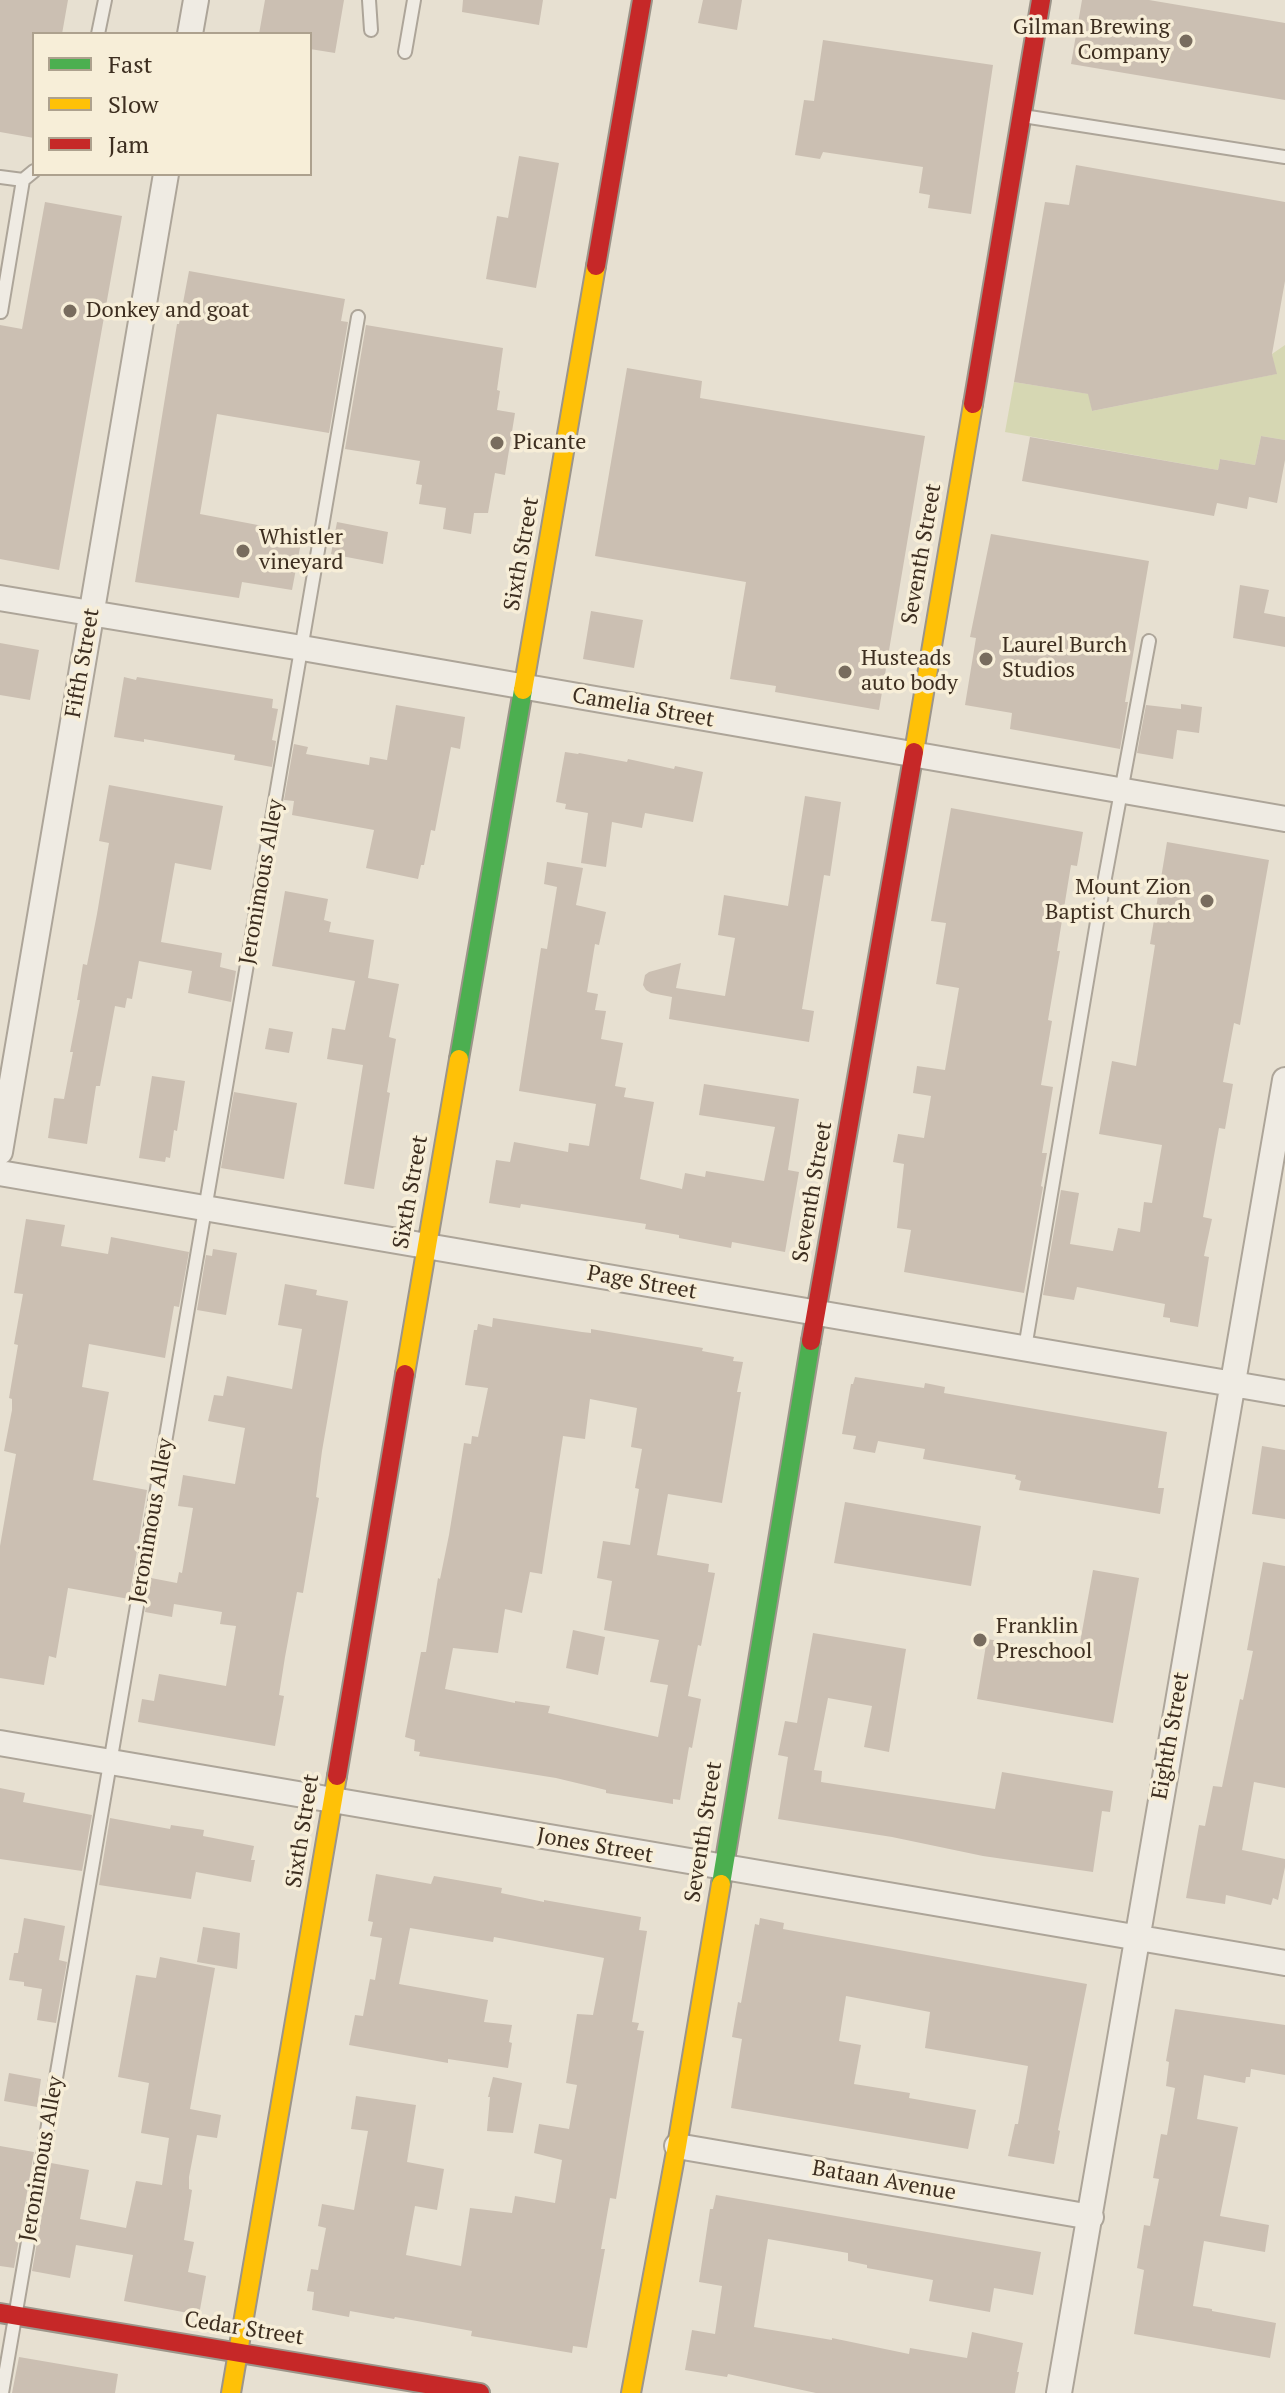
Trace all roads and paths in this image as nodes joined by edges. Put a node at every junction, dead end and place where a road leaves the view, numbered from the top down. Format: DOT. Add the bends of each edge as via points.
graph roads {
  1 [pos="105,0"];
  2 [pos="196,0"];
  3 [pos="369,0"];
  4 [pos="414,0"];
  5 [pos="642,0"];
  6 [pos="1041,0"];
  7 [pos="371,30"];
  8 [pos="98,32"];
  9 [pos="190,32"];
  10 [pos="405,52"];
  11 [pos="1020,115"];
  12 [pos="1285,157"];
  13 [pos="32,173"];
  14 [pos="166,176"];
  15 [pos="0,177"];
  16 [pos="23,180"];
  17 [pos="1,312"];
  18 [pos="358,317"];
  19 [pos="0,598"];
  20 [pos="91,613"];
  21 [pos="1149,641"];
  22 [pos="302,648"];
  23 [pos="522,687"];
  24 [pos="913,754"];
  25 [pos="1122,791"];
  26 [pos="1285,819"];
  27 [pos="1285,1080"];
  28 [pos="0,1152"];
  29 [pos="0,1173"];
  30 [pos="206,1208"];
  31 [pos="426,1246"];
  32 [pos="816,1313"];
  33 [pos="1025,1348"];
  34 [pos="1231,1384"];
  35 [pos="1285,1393"];
  36 [pos="0,1743"];
  37 [pos="110,1762"];
  38 [pos="332,1800"];
  39 [pos="723,1868"];
  40 [pos="1137,1938"];
  41 [pos="1285,1963"];
  42 [pos="677,2146"];
  43 [pos="1091,2217"];
  44 [pos="7,2315"];
  45 [pos="238,2352"];
  46 [pos="2,2393"];
  47 [pos="231,2393"];
  48 [pos="480,2393"];
  49 [pos="631,2393"];
  50 [pos="1059,2393"];
  1 -- 8 [label="lane"];
  2 -- 9 [label="street"];
  3 -- 7 [label="lane"];
  4 -- 10 [label="lane"];
  5 -- 23 [label="street, Sixth Street"];
  6 -- 11 [label="street, Seventh Street"];
  11 -- 12 [label="lane"];
  11 -- 24 [label="street, Seventh Street"];
  13 -- 16 [label="lane"];
  14 -- 20 [label="street, Fifth Street"];
  15 -- 16 [label="lane"];
  16 -- 17 [label="lane"];
  18 -- 22 [label="lane, Jeronimous Alley"];
  19 -- 20 [label="street, Camelia Street"];
  20 -- 22 [label="street, Camelia Street"];
  20 -- 28 [label="street, Fifth Street"];
  21 -- 25 [label="lane"];
  22 -- 23 [label="street, Camelia Street"];
  22 -- 30 [label="lane, Jeronimous Alley"];
  23 -- 24 [label="street, Camelia Street"];
  23 -- 31 [label="street, Sixth Street"];
  24 -- 25 [label="street, Camelia Street"];
  24 -- 32 [label="street, Seventh Street"];
  25 -- 26 [label="street, Camelia Street"];
  25 -- 33 [label="lane"];
  27 -- 34 [label="street, Eighth Street"];
  29 -- 30 [label="street, Page Street"];
  30 -- 31 [label="street, Page Street"];
  30 -- 37 [label="lane, Jeronimous Alley"];
  31 -- 32 [label="street, Page Street"];
  31 -- 38 [label="street, Sixth Street"];
  32 -- 33 [label="street, Page Street"];
  32 -- 39 [label="street, Seventh Street"];
  33 -- 34 [label="street, Page Street"];
  34 -- 35 [label="street, Page Street"];
  34 -- 40 [label="street, Eighth Street"];
  36 -- 37 [label="street, Jones Street"];
  37 -- 38 [label="street, Jones Street"];
  37 -- 44 [label="lane, Jeronimous Alley"];
  38 -- 39 [label="street, Jones Street"];
  38 -- 45 [label="street, Sixth Street"];
  39 -- 40 [label="street, Jones Street"];
  39 -- 42 [label="street, Seventh Street"];
  40 -- 41 [label="street, Jones Street"];
  40 -- 43 [label="street, Eighth Street"];
  42 -- 43 [label="street, Bataan Avenue"];
  42 -- 49 [label="street, Seventh Street"];
  43 -- 50 [label="street, Eighth Street"];
  44 -- 45 [label="street, Cedar Street"];
  44 -- 46 [label="lane, Jeronimous Alley"];
  45 -- 47 [label="street, Sixth Street"];
  45 -- 48 [label="street, Cedar Street"];
}
